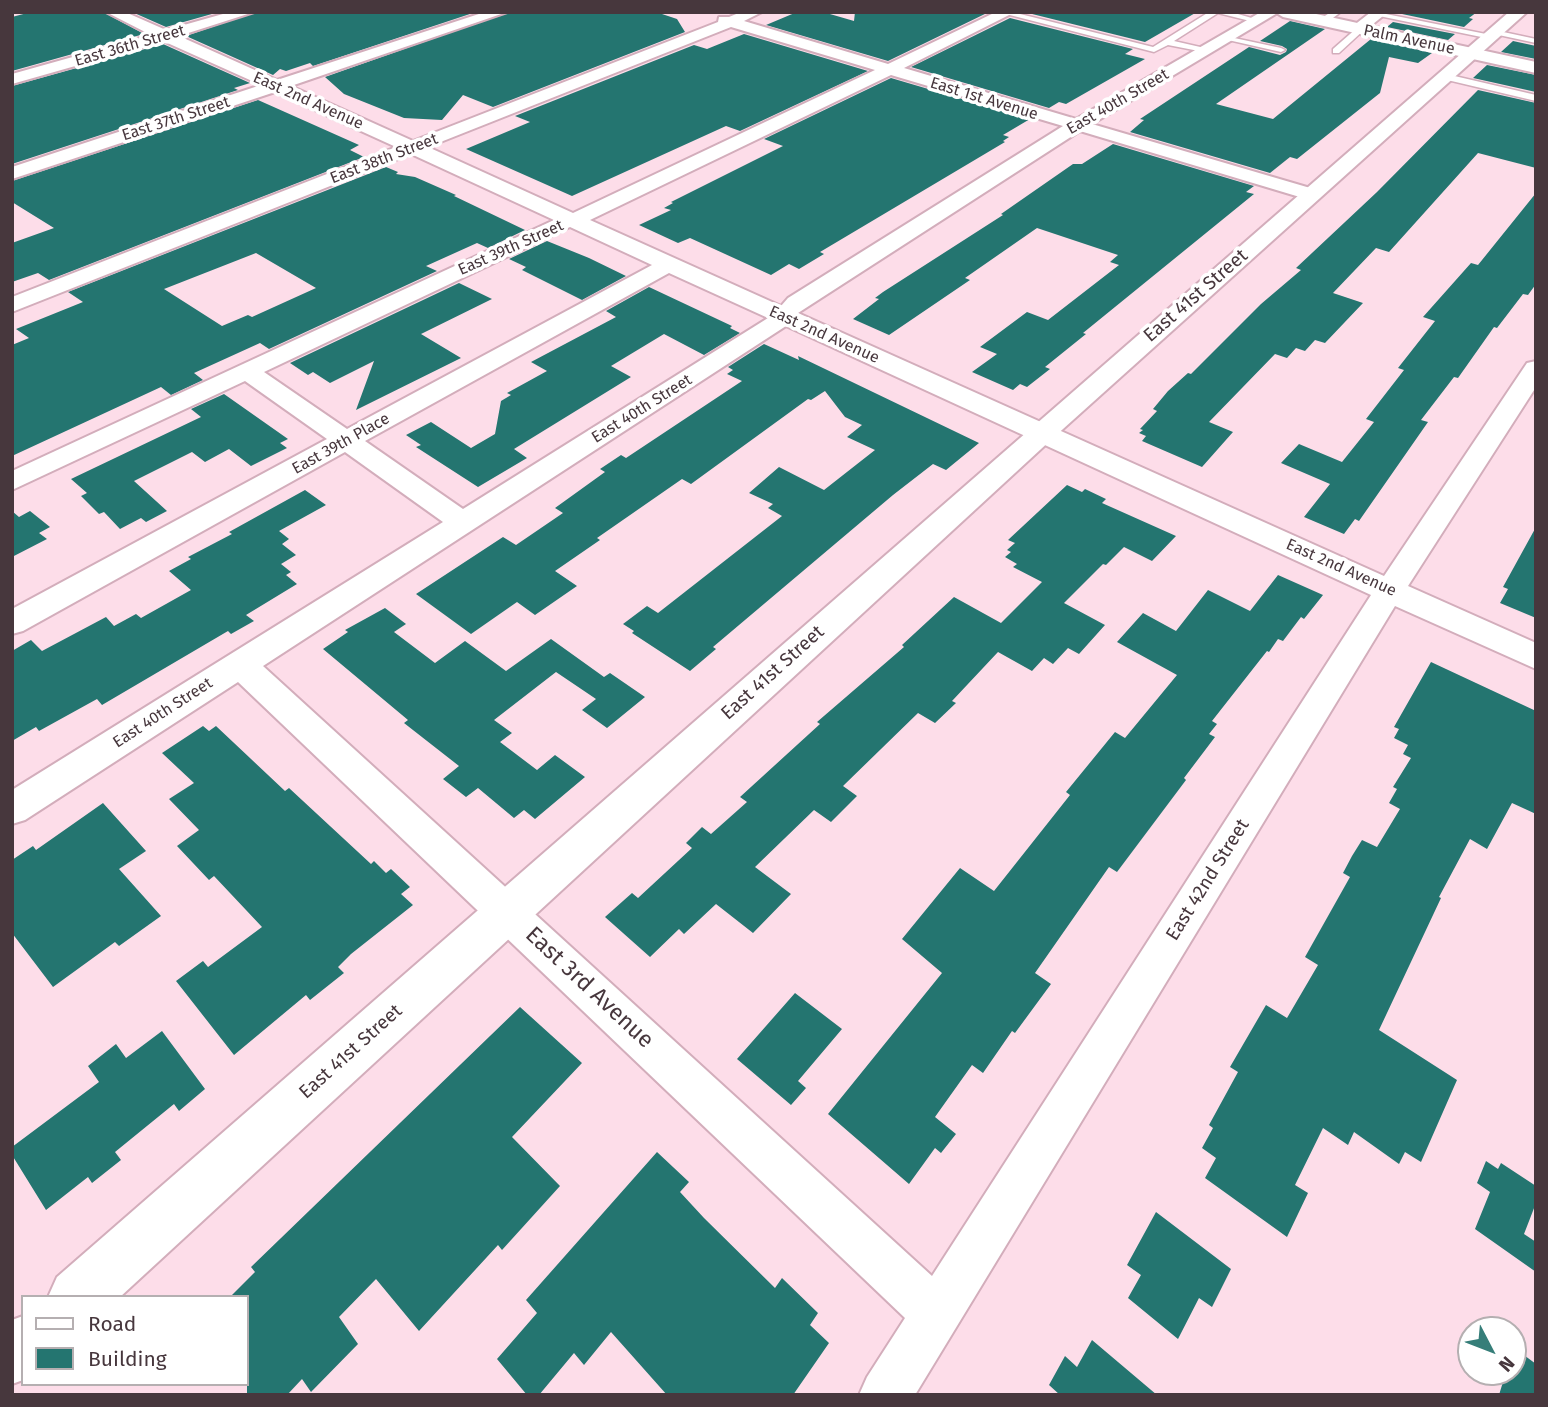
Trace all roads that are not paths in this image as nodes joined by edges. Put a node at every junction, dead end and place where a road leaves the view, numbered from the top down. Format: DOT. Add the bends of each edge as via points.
graph roads {
  1 [pos="113,12"];
  2 [pos="247,12"];
  3 [pos="500,12"];
  4 [pos="698,12"];
  5 [pos="755,12"];
  6 [pos="1215,12"];
  7 [pos="1221,12"];
  8 [pos="1519,12"];
  9 [pos="1007,13"];
  10 [pos="1380,13"];
  11 [pos="1278,14"];
  12 [pos="1330,17"];
  13 [pos="731,22"];
  14 [pos="1360,29"];
  15 [pos="1412,29"];
  16 [pos="1494,35"];
  17 [pos="165,36"];
  18 [pos="1228,38"];
  19 [pos="1536,41"];
  20 [pos="1167,42"];
  21 [pos="1281,50"];
  22 [pos="1206,51"];
  23 [pos="1336,51"];
  24 [pos="1473,54"];
  25 [pos="1536,68"];
  26 [pos="886,70"];
  27 [pos="1446,77"];
  28 [pos="12,79"];
  29 [pos="274,86"];
  30 [pos="1536,98"];
  31 [pos="1076,126"];
  32 [pos="411,147"];
  33 [pos="12,173"];
  34 [pos="1310,194"];
  35 [pos="573,220"];
  36 [pos="669,264"];
  37 [pos="12,305"];
  38 [pos="781,316"];
  39 [pos="1536,368"];
  40 [pos="247,370"];
  41 [pos="1042,432"];
  42 [pos="349,440"];
  43 [pos="12,482"];
  44 [pos="464,523"];
  45 [pos="1390,590"];
  46 [pos="12,624"];
  47 [pos="1536,657"];
  48 [pos="240,664"];
  49 [pos="12,809"];
  50 [pos="508,912"];
  51 [pos="79,1295"];
  52 [pos="937,1314"];
  53 [pos="886,1395"];
  1 -- 17 [label="street, East 2nd Avenue"];
  2 -- 17 [label="street, East 36th Street"];
  3 -- 29 [label="street, East 37th Street"];
  4 -- 13 [label="street, East 1st Avenue"];
  5 -- 13 [label="street, East 38th Street"];
  6 -- 20 [label="lane"];
  7 -- 11 [label="lane"];
  8 -- 16 [label="street, East 41st Street"];
  9 -- 20 [label="lane" via="1154,50"];
  9 -- 26 [label="street, East 39th Street"];
  10 -- 14 [label="street"];
  10 -- 15 [label="lane"];
  11 -- 12 [label="street, Palm Avenue"];
  11 -- 18 [label="street, East 40th Street"];
  12 -- 14 [label="street, Palm Avenue"];
  13 -- 26 [label="street, East 1st Avenue"];
  13 -- 32 [label="street, East 38th Street"];
  14 -- 15 [label="street, Palm Avenue"];
  14 -- 23 [label="lane"];
  15 -- 16 [label="lane"];
  15 -- 24 [label="street, Palm Avenue"];
  16 -- 19 [label="lane"];
  16 -- 24 [label="street, East 41st Street"];
  17 -- 28 [label="street, East 36th Street"];
  17 -- 29 [label="street, East 2nd Avenue"];
  18 -- 21 [label="lane"];
  18 -- 22 [label="street, East 40th Street"];
  20 -- 22 [label="lane"];
  22 -- 31 [label="street, East 40th Street"];
  24 -- 25 [label="street, Palm Avenue"];
  24 -- 27 [label="street, East 41st Street"];
  26 -- 31 [label="street, East 1st Avenue"];
  26 -- 35 [label="street, East 39th Street"];
  27 -- 30 [label="lane"];
  27 -- 34 [label="street, East 41st Street"];
  29 -- 32 [label="street, East 2nd Avenue"];
  29 -- 33 [label="street, East 37th Street"];
  31 -- 34 [label="street, East 1st Avenue"];
  31 -- 38 [label="street, East 40th Street"];
  32 -- 35 [label="street, East 2nd Avenue"];
  32 -- 37 [label="street, East 38th Street"];
  34 -- 41 [label="street, East 41st Street"];
  35 -- 36 [label="street, East 2nd Avenue"];
  35 -- 40 [label="street, East 39th Street"];
  36 -- 38 [label="street, East 2nd Avenue"];
  36 -- 42 [label="street, East 39th Place"];
  38 -- 41 [label="street, East 2nd Avenue"];
  38 -- 44 [label="street, East 40th Street" via="773,326"];
  39 -- 45 [label="street, East 42nd Street"];
  40 -- 42 [label="street"];
  40 -- 43 [label="street, East 39th Street"];
  41 -- 45 [label="street, East 2nd Avenue"];
  41 -- 50 [label="street, East 41st Street"];
  42 -- 44 [label="street"];
  42 -- 46 [label="street, East 39th Place"];
  44 -- 48 [label="street, East 40th Street"];
  45 -- 47 [label="street, East 2nd Avenue"];
  45 -- 52 [label="street, East 42nd Street"];
  48 -- 49 [label="street, East 40th Street"];
  48 -- 50 [label="street, East 3rd Avenue"];
  50 -- 51 [label="street, East 41st Street"];
  50 -- 52 [label="street, East 3rd Avenue"];
  52 -- 53 [label="street, East 42nd Street"];
}
